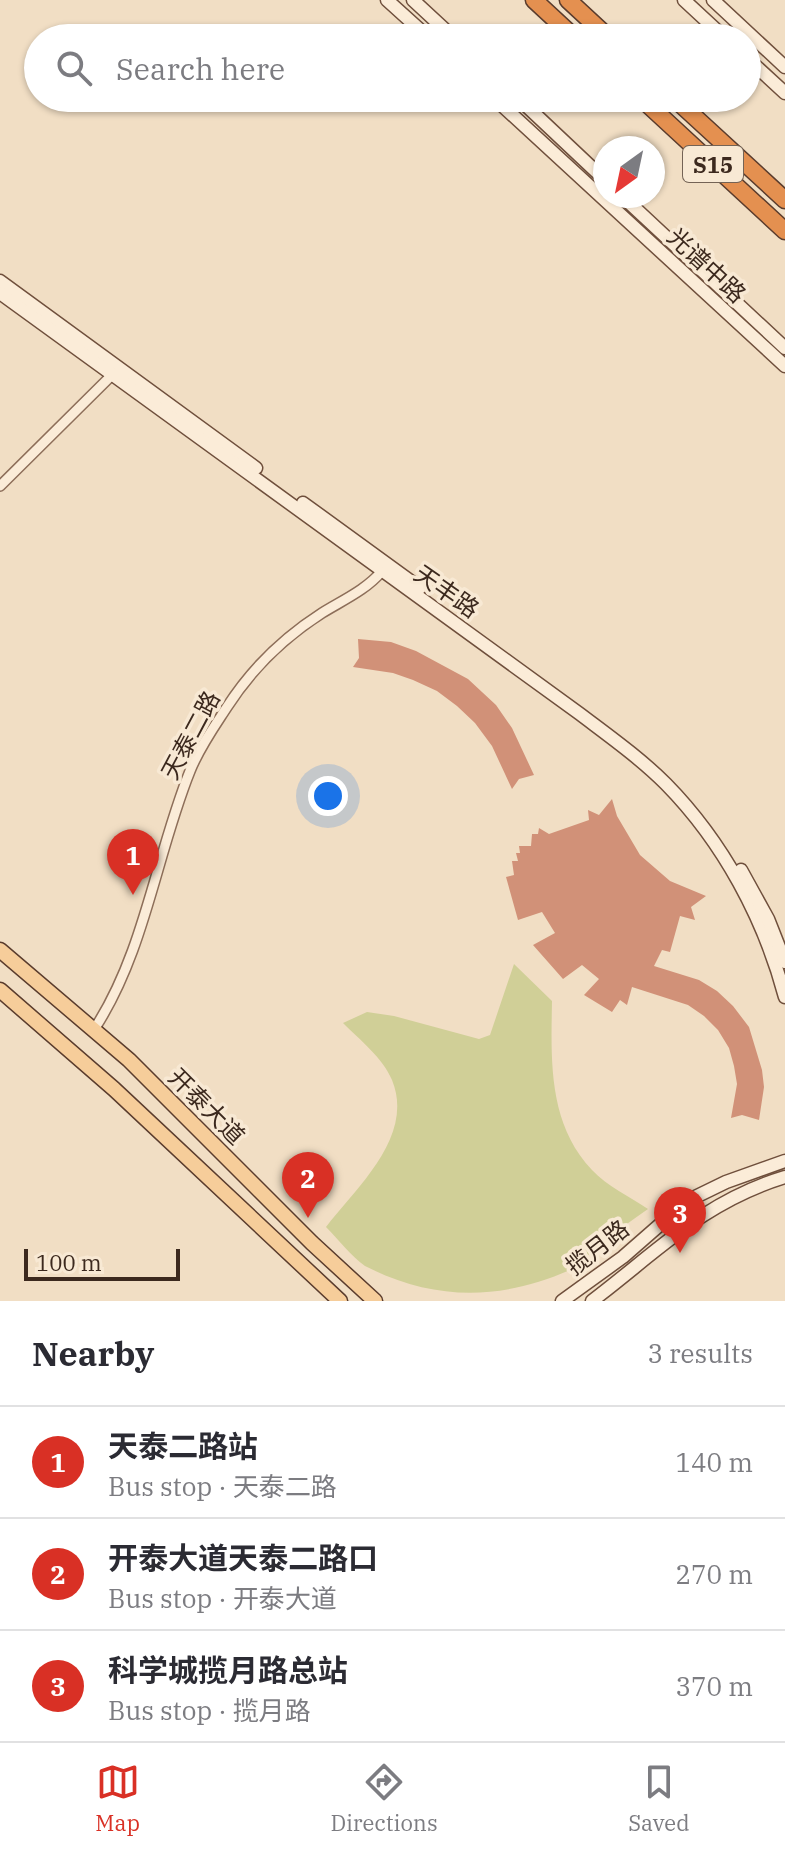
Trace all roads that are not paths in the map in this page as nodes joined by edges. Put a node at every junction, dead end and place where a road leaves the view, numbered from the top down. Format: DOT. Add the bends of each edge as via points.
graph roads {
  1 [pos="387,0"];
  2 [pos="413,0"];
  3 [pos="534,0"];
  4 [pos="568,0"];
  5 [pos="684,0"];
  6 [pos="713,0"];
  7 [pos="414,24"];
  8 [pos="439,24"];
  9 [pos="560,24"];
  10 [pos="594,24"];
  11 [pos="710,24"];
  12 [pos="739,24"];
  13 [pos="761,45"];
  14 [pos="785,67"];
  15 [pos="761,71"];
  16 [pos="785,93"];
  17 [pos="509,112"];
  18 [pos="533,112"];
  19 [pos="656,112"];
  20 [pos="689,112"];
  21 [pos="593,169"];
  22 [pos="785,200"];
  23 [pos="635,208"];
  24 [pos="785,231"];
  25 [pos="0,281"];
  26 [pos="0,293"];
  27 [pos="785,348"];
  28 [pos="785,366"];
  29 [pos="115,372"];
  30 [pos="0,486"];
  31 [pos="384,568"];
  32 [pos="0,950"];
  33 [pos="785,962"];
  34 [pos="0,990"];
  35 [pos="785,997"];
  36 [pos="95,1028"];
  37 [pos="785,1161"];
  38 [pos="785,1177"];
  39 [pos="350,1279"];
  40 [pos="330,1296"];
  41 [pos="340,1301"];
  42 [pos="375,1301"];
  43 [pos="385,1301"];
  44 [pos="562,1301"];
  45 [pos="592,1301"];
  1 -- 7 [label="street"];
  2 -- 8 [label="street"];
  3 -- 9 [label="highway"];
  4 -- 10 [label="highway"];
  5 -- 11 [label="street"];
  6 -- 12 [label="street"];
  13 -- 14 [label="street"];
  15 -- 16 [label="street"];
  17 -- 28 [label="street, 光谱中路"];
  18 -- 21 [label="street"];
  19 -- 24 [label="highway, S15"];
  20 -- 22 [label="highway, S15"];
  23 -- 27 [label="street, 光谱中路"];
  25 -- 29 [label="street, 天丰路"];
  26 -- 29 [label="street, 天丰路"];
  29 -- 30 [label="street"];
  29 -- 31 [label="street, 天丰路"];
  31 -- 33 [label="street, 天丰路" via="661,769 703,815 742,871"];
  31 -- 35 [label="street, 天丰路" via="635,756 673,792 740,885"];
  31 -- 36 [label="street, 天泰二路" via="373,582 278,645 226,707 191,770 122,980"];
  32 -- 36 [label="main road, 开泰大道"];
  34 -- 40 [label="main road" via="114,1089"];
  36 -- 39 [label="main road, 开泰大道"];
  37 -- 44 [label="street, 揽月路" via="687,1201"];
  38 -- 45 [label="street, 揽月路" via="703,1213"];
  39 -- 42 [label="main road, 开泰大道"];
  39 -- 43 [label="main road"];
  40 -- 41 [label="main road"];
}
